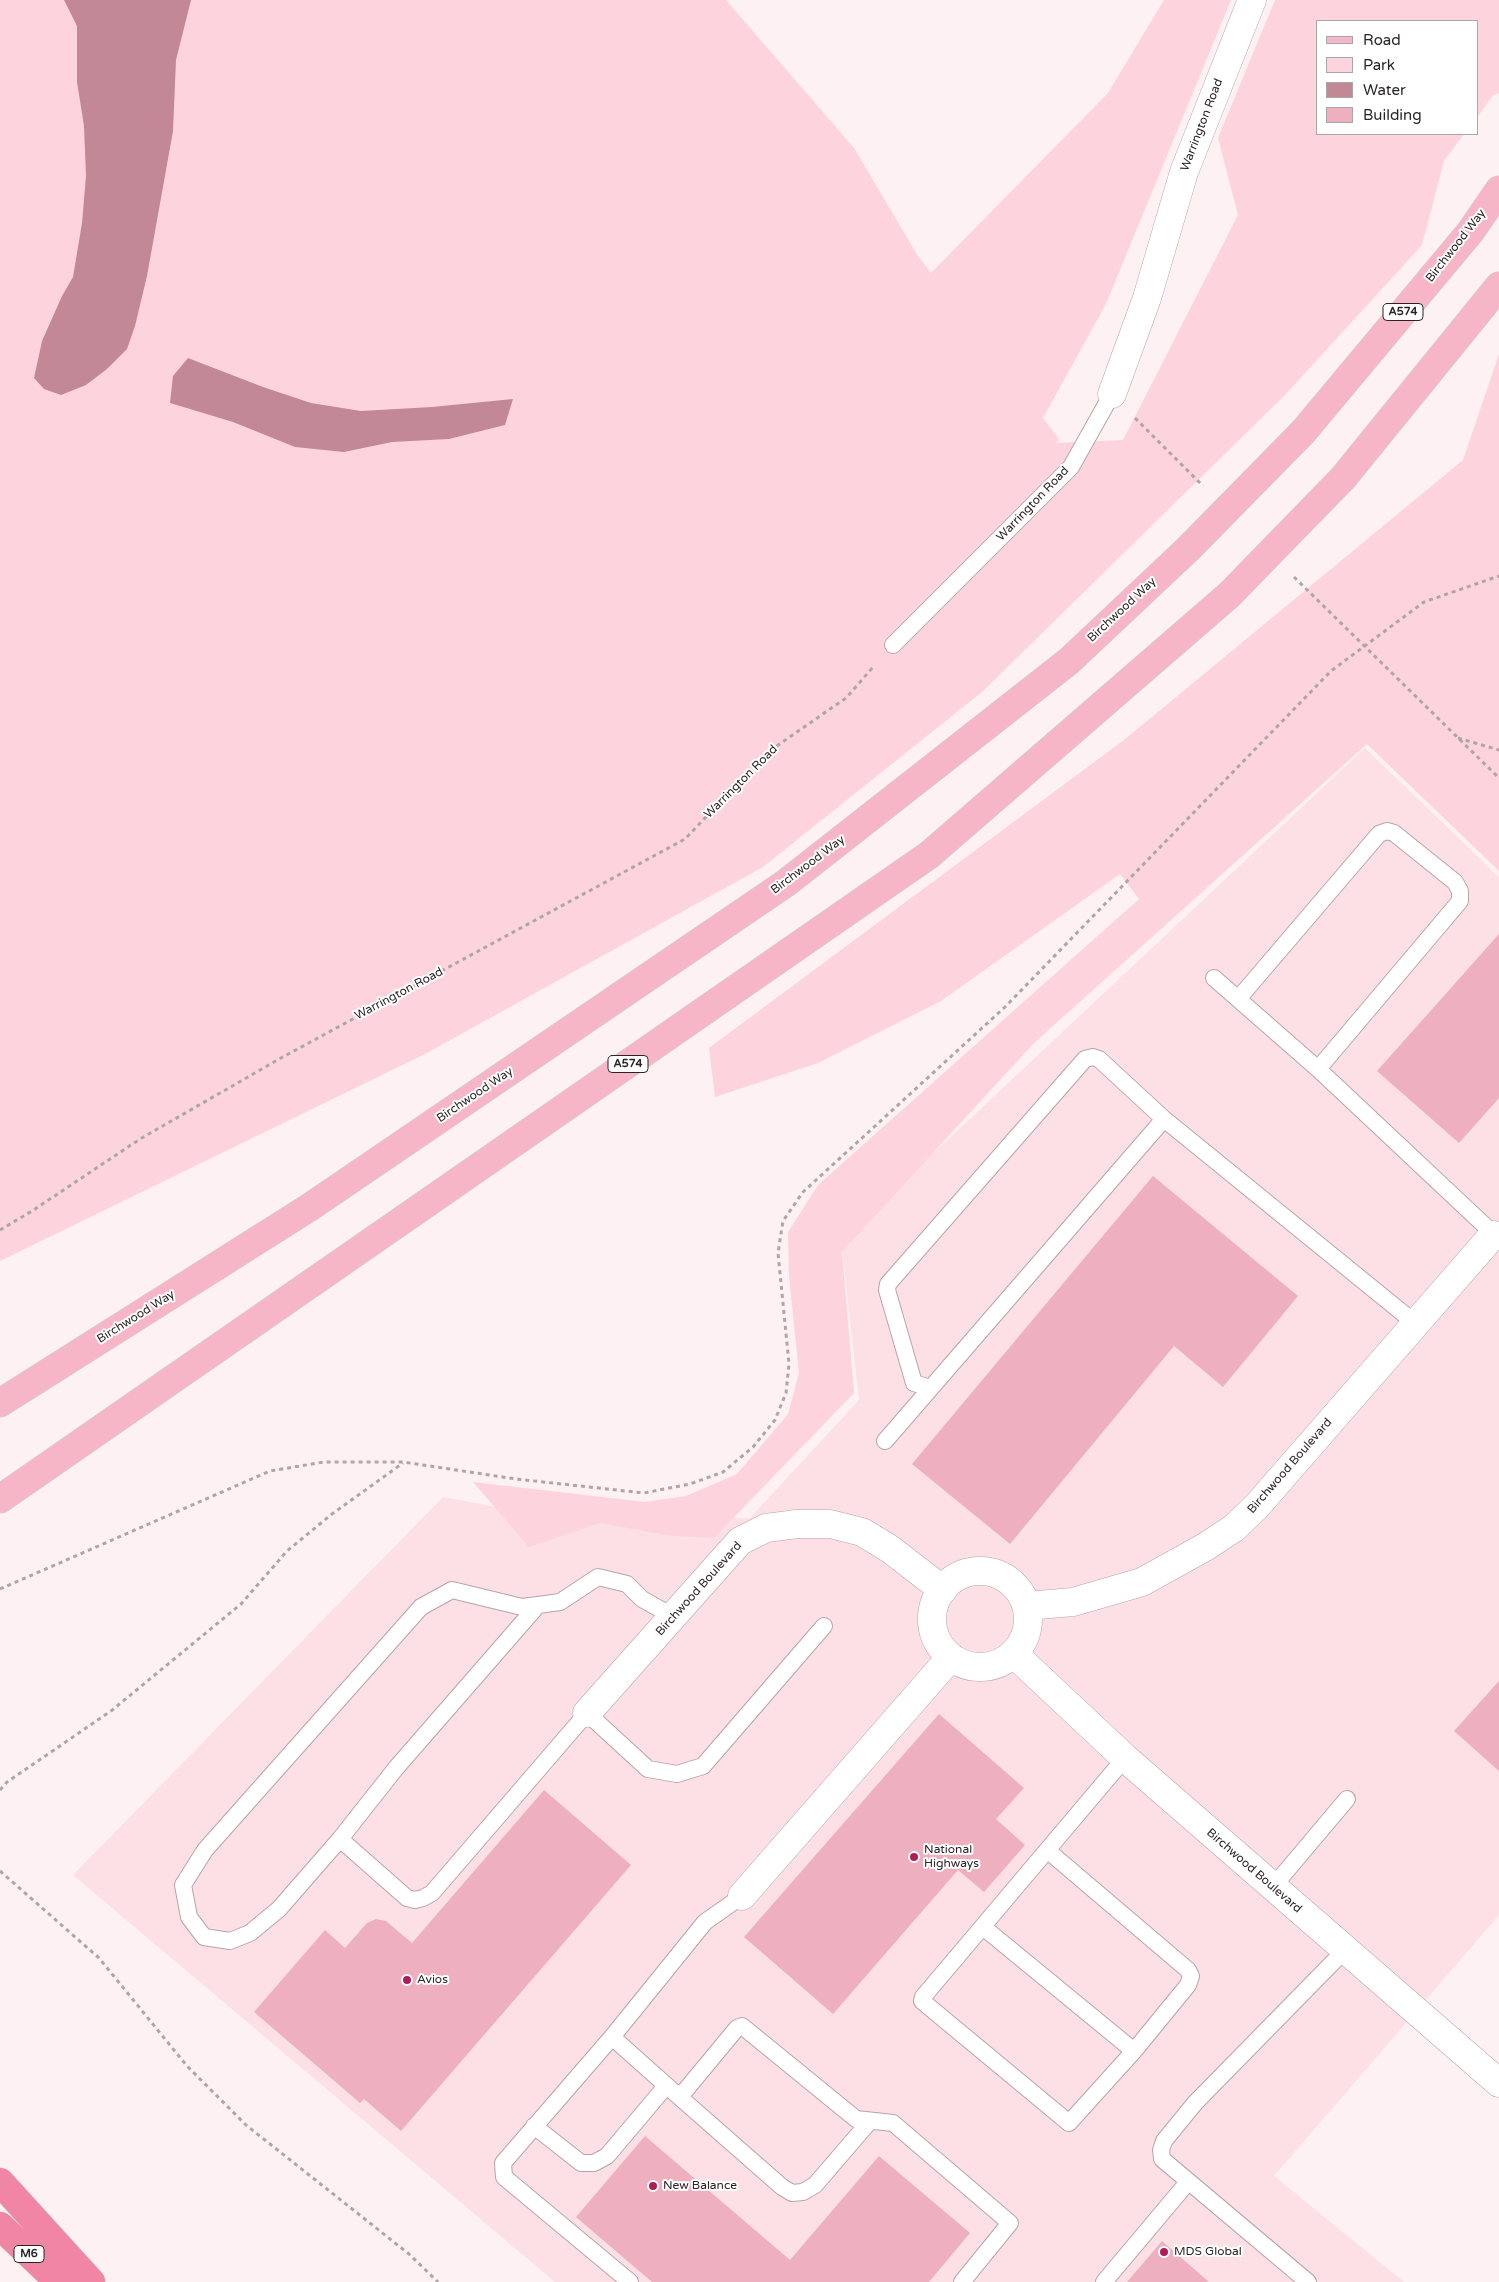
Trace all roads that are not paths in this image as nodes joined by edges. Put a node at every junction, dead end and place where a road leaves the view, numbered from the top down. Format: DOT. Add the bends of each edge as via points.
graph roads {
  1 [pos="1252,0"];
  2 [pos="1499,190"];
  3 [pos="1499,286"];
  4 [pos="1112,394"];
  5 [pos="893,645"];
  6 [pos="1214,978"];
  7 [pos="1238,999"];
  8 [pos="1318,1069"];
  9 [pos="1164,1120"];
  10 [pos="1496,1237"];
  11 [pos="1415,1323"];
  12 [pos="930,1388"];
  13 [pos="0,1403"];
  14 [pos="885,1441"];
  15 [pos="0,1499"];
  16 [pos="943,1590"];
  17 [pos="538,1605"];
  18 [pos="1027,1606"];
  19 [pos="674,1617"];
  20 [pos="824,1626"];
  21 [pos="1014,1654"];
  22 [pos="951,1657"];
  23 [pos="587,1713"];
  24 [pos="1125,1758"];
  25 [pos="1347,1799"];
  26 [pos="340,1839"];
  27 [pos="1047,1850"];
  28 [pos="1272,1888"];
  29 [pos="742,1896"];
  30 [pos="983,1927"];
  31 [pos="1347,1948"];
  32 [pos="612,2037"];
  33 [pos="1134,2051"];
  34 [pos="1499,2083"];
  35 [pos="671,2090"];
  36 [pos="870,2120"];
  37 [pos="534,2126"];
  38 [pos="0,2182"];
  39 [pos="1188,2182"];
  40 [pos="0,2226"];
  41 [pos="58,2282"];
  42 [pos="91,2282"];
  43 [pos="630,2282"];
  44 [pos="962,2282"];
  45 [pos="1104,2282"];
  46 [pos="1308,2282"];
  1 -- 4 [label="street, Warrington Road" via="1184,172 1147,298"];
  2 -- 13 [label="main road, Birchwood Way / A574, bridge" via="1470,231 1304,432 1188,549 1069,661 786,883 310,1207"];
  3 -- 15 [label="main road, A574, bridge" via="1343,478 1229,595 929,855"];
  4 -- 5 [label="lane, Warrington Road" via="1071,467"];
  6 -- 7 [label="lane"];
  7 -- 8 [label="lane"];
  7 -- 8 [label="lane" via="1379,834 1394,833 1455,882 1460,900"];
  8 -- 10 [label="lane"];
  9 -- 11 [label="lane"];
  9 -- 12 [label="lane"];
  9 -- 12 [label="lane" via="1099,1060 1093,1057 1085,1060 890,1280 888,1290 914,1383"];
  10 -- 11 [label="street, Birchwood Boulevard"];
  11 -- 18 [label="street, Birchwood Boulevard" via="1256,1507 1234,1528 1205,1548 1142,1582 1073,1602"];
  12 -- 14 [label="lane"];
  16 -- 18 [label="street" via="964,1574 993,1572 1015,1586"];
  16 -- 19 [label="street, Birchwood Boulevard" via="862,1532 830,1524 797,1524 766,1528 740,1541"];
  16 -- 22 [label="street" via="933,1612 932,1625 942,1648"];
  17 -- 19 [label="lane" via="560,1602 598,1577 627,1584 642,1599"];
  17 -- 26 [label="lane" via="396,1768"];
  17 -- 26 [label="lane" via="522,1607 452,1590 421,1607 206,1850 183,1885 189,1918 204,1937 230,1941 250,1933 279,1909"];
  18 -- 21 [label="street" via="1027,1630"];
  19 -- 23 [label="street, Birchwood Boulevard"];
  20 -- 23 [label="lane" via="703,1766 677,1774 648,1769"];
  21 -- 22 [label="street" via="1000,1664 988,1667 968,1665"];
  21 -- 24 [label="street, Birchwood Boulevard"];
  22 -- 29 [label="street"];
  23 -- 26 [label="lane" via="432,1893 423,1898 407,1898"];
  24 -- 27 [label="lane"];
  24 -- 28 [label="street, Birchwood Boulevard"];
  25 -- 28 [label="lane"];
  27 -- 30 [label="lane"];
  27 -- 33 [label="lane" via="1188,1970 1191,1976 1188,1985"];
  28 -- 31 [label="street, Birchwood Boulevard"];
  29 -- 32 [label="lane" via="705,1922"];
  30 -- 33 [label="lane"];
  30 -- 33 [label="lane" via="922,2000 1066,2122 1072,2122"];
  31 -- 34 [label="street, Birchwood Boulevard"];
  31 -- 39 [label="lane" via="1195,2103 1164,2141 1162,2160"];
  32 -- 35 [label="lane"];
  32 -- 37 [label="lane"];
  35 -- 36 [label="lane" via="684,2092 742,2026 856,2119"];
  35 -- 36 [label="lane" via="792,2193 803,2192 815,2185"];
  35 -- 37 [label="lane" via="607,2156 594,2163 581,2163"];
  36 -- 44 [label="lane" via="893,2123 1010,2223"];
  37 -- 43 [label="lane" via="502,2163 504,2177"];
  38 -- 42 [label="highway"];
  39 -- 45 [label="lane"];
  39 -- 46 [label="lane"];
  40 -- 41 [label="highway, M6"];
}
